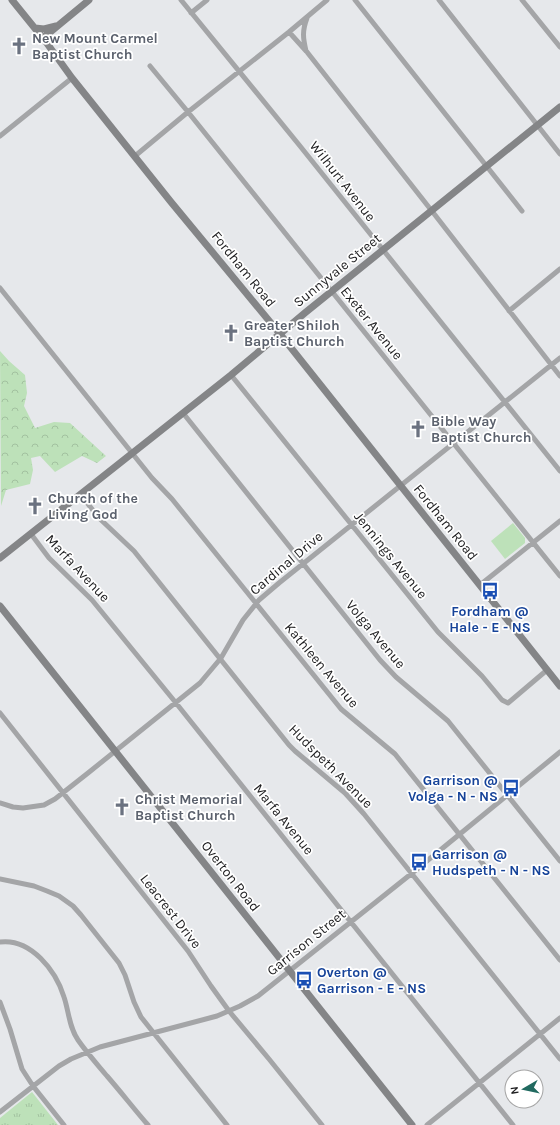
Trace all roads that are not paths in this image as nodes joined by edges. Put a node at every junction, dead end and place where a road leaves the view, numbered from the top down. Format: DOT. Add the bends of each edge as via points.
graph roads {
  1 [pos="12,0"];
  2 [pos="89,0"];
  3 [pos="181,0"];
  4 [pos="207,0"];
  5 [pos="327,0"];
  6 [pos="355,0"];
  7 [pos="439,0"];
  8 [pos="522,0"];
  9 [pos="320,2"];
  10 [pos="191,13"];
  11 [pos="308,17"];
  12 [pos="58,25"];
  13 [pos="35,28"];
  14 [pos="289,32"];
  15 [pos="43,38"];
  16 [pos="560,47"];
  17 [pos="307,52"];
  18 [pos="150,66"];
  19 [pos="239,71"];
  20 [pos="72,78"];
  21 [pos="560,107"];
  22 [pos="188,112"];
  23 [pos="538,125"];
  24 [pos="0,136"];
  25 [pos="560,154"];
  26 [pos="135,156"];
  27 [pos="487,166"];
  28 [pos="432,210"];
  29 [pos="522,211"];
  30 [pos="382,250"];
  31 [pos="560,269"];
  32 [pos="0,288"];
  33 [pos="331,292"];
  34 [pos="509,311"];
  35 [pos="280,334"];
  36 [pos="560,358"];
  37 [pos="552,365"];
  38 [pos="232,375"];
  39 [pos="560,376"];
  40 [pos="505,402"];
  41 [pos="183,413"];
  42 [pos="454,443"];
  43 [pos="132,453"];
  44 [pos="560,471"];
  45 [pos="400,486"];
  46 [pos="81,495"];
  47 [pos="560,521"];
  48 [pos="351,525"];
  49 [pos="31,534"];
  50 [pos="533,542"];
  51 [pos="0,558"];
  52 [pos="303,563"];
  53 [pos="560,576"];
  54 [pos="480,585"];
  55 [pos="256,604"];
  56 [pos="0,606"];
  57 [pos="220,658"];
  58 [pos="547,670"];
  59 [pos="560,686"];
  60 [pos="176,703"];
  61 [pos="0,713"];
  62 [pos="115,751"];
  63 [pos="560,752"];
  64 [pos="62,793"];
  65 [pos="508,795"];
  66 [pos="0,803"];
  67 [pos="459,834"];
  68 [pos="560,861"];
  69 [pos="411,874"];
  70 [pos="0,879"];
  71 [pos="351,922"];
  72 [pos="0,942"];
  73 [pos="560,960"];
  74 [pos="290,971"];
  75 [pos="0,1002"];
  76 [pos="229,1011"];
  77 [pos="560,1018"];
  78 [pos="153,1033"];
  79 [pos="539,1034"];
  80 [pos="87,1052"];
  81 [pos="560,1059"];
  82 [pos="480,1083"];
  83 [pos="33,1086"];
  84 [pos="0,1112"];
  85 [pos="64,1125"];
  86 [pos="148,1125"];
  87 [pos="227,1125"];
  88 [pos="322,1125"];
  89 [pos="412,1125"];
  90 [pos="427,1125"];
  91 [pos="513,1125"];
  1 -- 13 [label="street, Fordham Road"];
  2 -- 12 [label="street"];
  3 -- 10 [label="street, Wilhurt Avenue"];
  4 -- 10 [label="street"];
  5 -- 9 [label="street"];
  6 -- 27 [label="street"];
  7 -- 23 [label="street"];
  8 -- 16 [label="street"];
  9 -- 11 [label="street"];
  10 -- 19 [label="street, Wilhurt Avenue"];
  11 -- 14 [label="street"];
  11 -- 17 [label="street" via="303,29"];
  12 -- 13 [label="street"];
  12 -- 15 [label="street"];
  13 -- 15 [label="street, Fordham Road"];
  14 -- 17 [label="street"];
  14 -- 19 [label="street"];
  15 -- 20 [label="street, Fordham Road"];
  17 -- 28 [label="street"];
  18 -- 22 [label="street, Exeter Avenue"];
  19 -- 22 [label="street"];
  19 -- 30 [label="street, Wilhurt Avenue"];
  20 -- 24 [label="street"];
  20 -- 26 [label="street, Fordham Road"];
  21 -- 23 [label="street, Sunnyvale Street"];
  22 -- 26 [label="street"];
  22 -- 33 [label="street, Exeter Avenue"];
  23 -- 25 [label="street"];
  23 -- 27 [label="street, Sunnyvale Street"];
  26 -- 35 [label="street, Fordham Road"];
  27 -- 28 [label="street, Sunnyvale Street"];
  27 -- 29 [label="street"];
  28 -- 30 [label="street, Sunnyvale Street"];
  28 -- 34 [label="street"];
  30 -- 33 [label="street, Sunnyvale Street"];
  30 -- 40 [label="street, Wilhurt Avenue"];
  31 -- 34 [label="street"];
  32 -- 43 [label="street, Kathleen Avenue"];
  33 -- 35 [label="street, Sunnyvale Street"];
  33 -- 42 [label="street, Exeter Avenue"];
  34 -- 37 [label="street"];
  35 -- 38 [label="street, Sunnyvale Street"];
  35 -- 45 [label="street, Fordham Road"];
  36 -- 37 [label="street, Cardinal Drive"];
  37 -- 39 [label="street"];
  37 -- 40 [label="street, Cardinal Drive"];
  38 -- 41 [label="street, Sunnyvale Street"];
  38 -- 48 [label="street, Jennings Avenue"];
  40 -- 42 [label="street, Cardinal Drive"];
  40 -- 44 [label="street, Wilhurt Avenue"];
  41 -- 43 [label="street, Sunnyvale Street"];
  41 -- 52 [label="street, Volga Avenue"];
  42 -- 45 [label="street, Cardinal Drive"];
  42 -- 50 [label="street, Exeter Avenue"];
  43 -- 46 [label="street, Sunnyvale Street"];
  43 -- 55 [label="street, Kathleen Avenue"];
  45 -- 48 [label="street, Cardinal Drive"];
  45 -- 54 [label="street, Fordham Road"];
  46 -- 49 [label="street, Sunnyvale Street"];
  46 -- 57 [label="street, Hudspeth Avenue" via="102,521 134,551"];
  47 -- 50 [label="street"];
  48 -- 52 [label="street, Cardinal Drive"];
  48 -- 58 [label="street, Jennings Avenue" via="438,632 502,700 508,703"];
  49 -- 51 [label="street, Sunnyvale Street"];
  49 -- 60 [label="street, Marfa Avenue" via="52,561 92,600"];
  50 -- 53 [label="street, Exeter Avenue"];
  50 -- 54 [label="street"];
  52 -- 55 [label="street, Cardinal Drive"];
  52 -- 65 [label="street, Volga Avenue" via="384,664 441,714"];
  54 -- 58 [label="street, Fordham Road"];
  55 -- 57 [label="street, Cardinal Drive"];
  55 -- 67 [label="street, Kathleen Avenue" via="341,709 395,754"];
  56 -- 62 [label="street, Overton Road"];
  57 -- 60 [label="street, Cardinal Drive" via="200,683"];
  57 -- 69 [label="street, Hudspeth Avenue" via="289,745 345,793"];
  58 -- 59 [label="street, Fordham Road"];
  60 -- 62 [label="street, Cardinal Drive"];
  60 -- 71 [label="street, Marfa Avenue"];
  61 -- 64 [label="street, Leacrest Drive"];
  62 -- 64 [label="street, Cardinal Drive"];
  62 -- 74 [label="street, Overton Road"];
  63 -- 65 [label="street, Garrison Street"];
  64 -- 66 [label="street, Cardinal Drive" via="44,805 34,807 13,807"];
  64 -- 76 [label="street, Leacrest Drive" via="188,951"];
  65 -- 67 [label="street, Garrison Street"];
  65 -- 68 [label="street, Volga Avenue"];
  67 -- 69 [label="street, Garrison Street"];
  67 -- 73 [label="street, Kathleen Avenue"];
  69 -- 71 [label="street, Garrison Street"];
  69 -- 79 [label="street, Hudspeth Avenue"];
  70 -- 78 [label="street" via="34,886 59,896 73,906 119,963 141,1017"];
  71 -- 74 [label="street, Garrison Street"];
  71 -- 82 [label="street, Marfa Avenue"];
  72 -- 80 [label="street" via="22,944 47,965 64,996 72,1028"];
  74 -- 76 [label="street, Garrison Street" via="258,996"];
  74 -- 89 [label="street, Overton Road"];
  75 -- 83 [label="street" via="22,1069"];
  76 -- 78 [label="street, Garrison Street"];
  76 -- 88 [label="street, Leacrest Drive"];
  77 -- 79 [label="street"];
  78 -- 80 [label="street, Garrison Street"];
  78 -- 87 [label="street"];
  79 -- 81 [label="street, Hudspeth Avenue"];
  79 -- 82 [label="street"];
  80 -- 83 [label="street, Garrison Street" via="59,1066"];
  80 -- 86 [label="street"];
  82 -- 90 [label="street"];
  82 -- 91 [label="street, Marfa Avenue"];
  83 -- 84 [label="street, Garrison Street"];
  83 -- 85 [label="street"];
}
